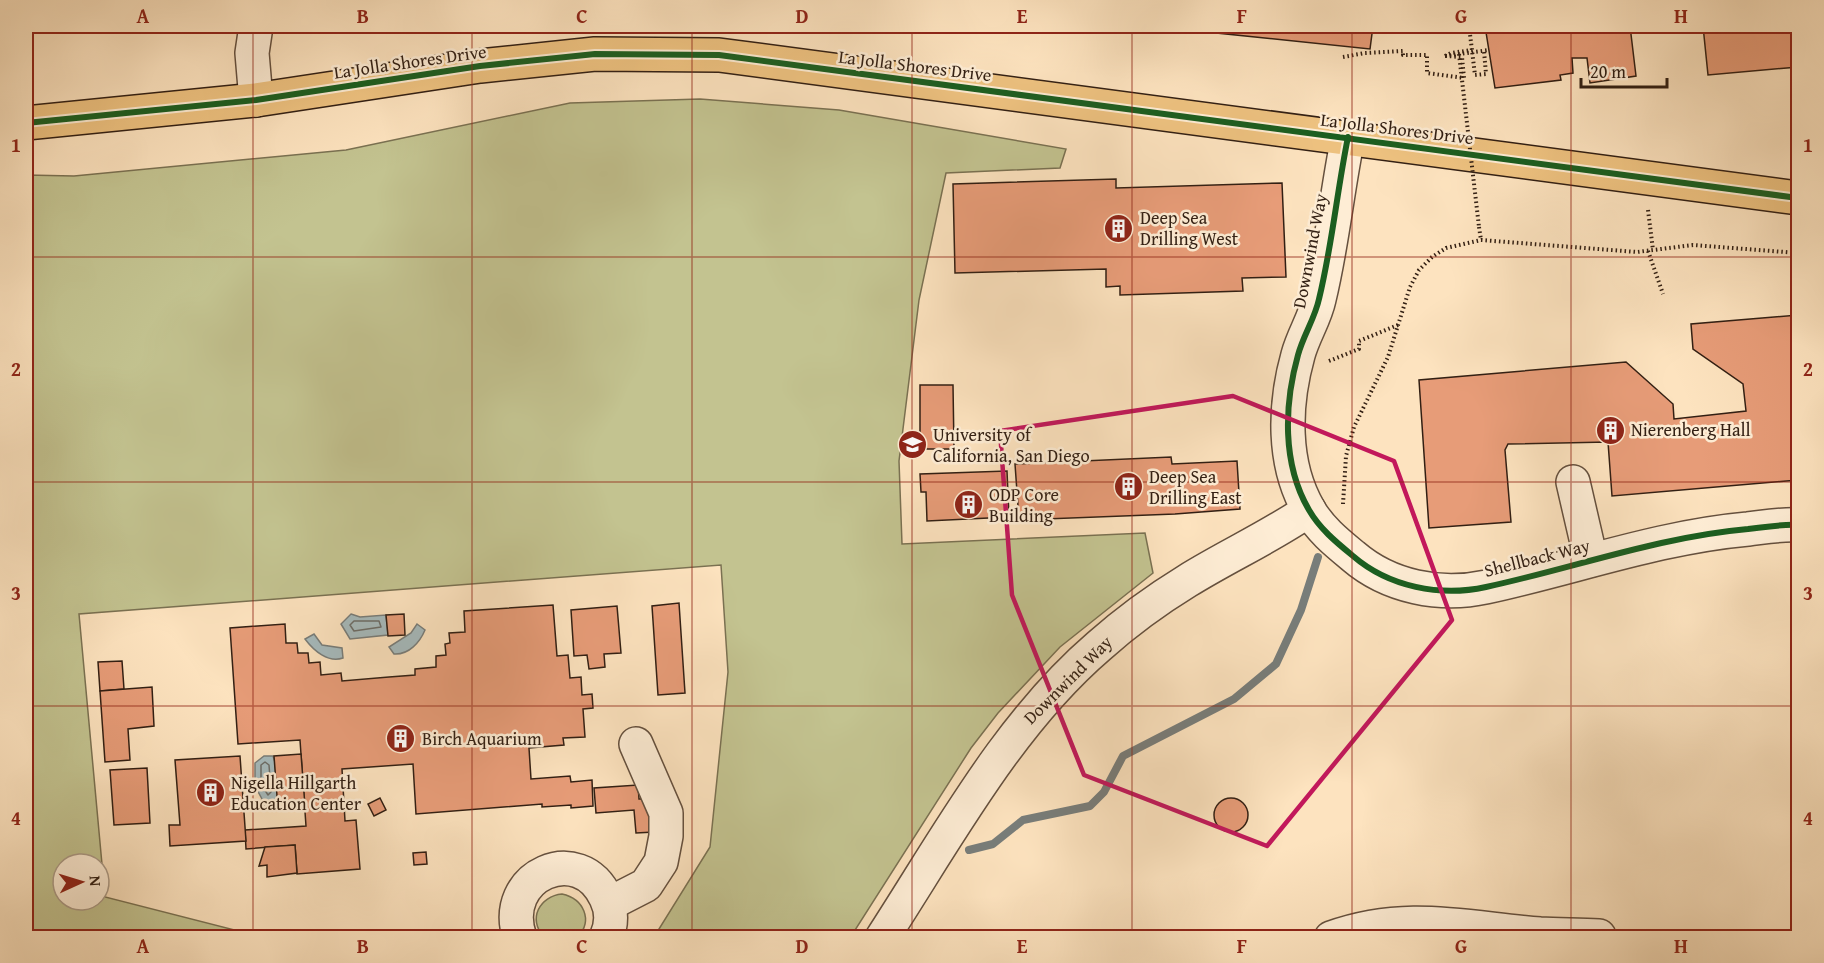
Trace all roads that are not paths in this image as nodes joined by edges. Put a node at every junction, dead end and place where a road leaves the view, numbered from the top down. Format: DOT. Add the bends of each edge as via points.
graph roads {
  1 [pos="256,26"];
  2 [pos="256,100"];
  3 [pos="26,123"];
  4 [pos="1348,137"];
  5 [pos="1798,198"];
  6 [pos="1573,482"];
  7 [pos="1309,510"];
  8 [pos="1798,525"];
  9 [pos="1591,560"];
  10 [pos="636,744"];
  11 [pos="609,904"];
  12 [pos="1599,936"];
  13 [pos="520,938"];
  14 [pos="606,938"];
  15 [pos="882,938"];
  16 [pos="1331,938"];
  1 -- 2 [label="street" via="252,53"];
  2 -- 3 [label="main road, La Jolla Shores Drive"];
  2 -- 4 [label="main road, La Jolla Shores Drive" via="480,66 595,54 719,55"];
  4 -- 5 [label="main road, La Jolla Shores Drive"];
  4 -- 7 [label="street, Downwind Way" via="1319,301 1298,353 1289,393 1291,458"];
  6 -- 9 [label="street"];
  7 -- 9 [label="street, Shellback Way" via="1329,536 1362,564 1396,582 1433,591 1483,587"];
  7 -- 15 [label="street, Downwind Way" via="1147,608 1064,678 1017,732"];
  8 -- 9 [label="street, Shellback Way" via="1707,533"];
  10 -- 11 [label="street" via="666,813 666,836 661,862 646,885"];
  11 -- 13 [label="street" via="602,889 576,870 544,872 531,880 515,908"];
  11 -- 14 [label="street" via="611,918"];
  12 -- 16 [label="street" via="1540,934 1429,921 1373,926"];
}
